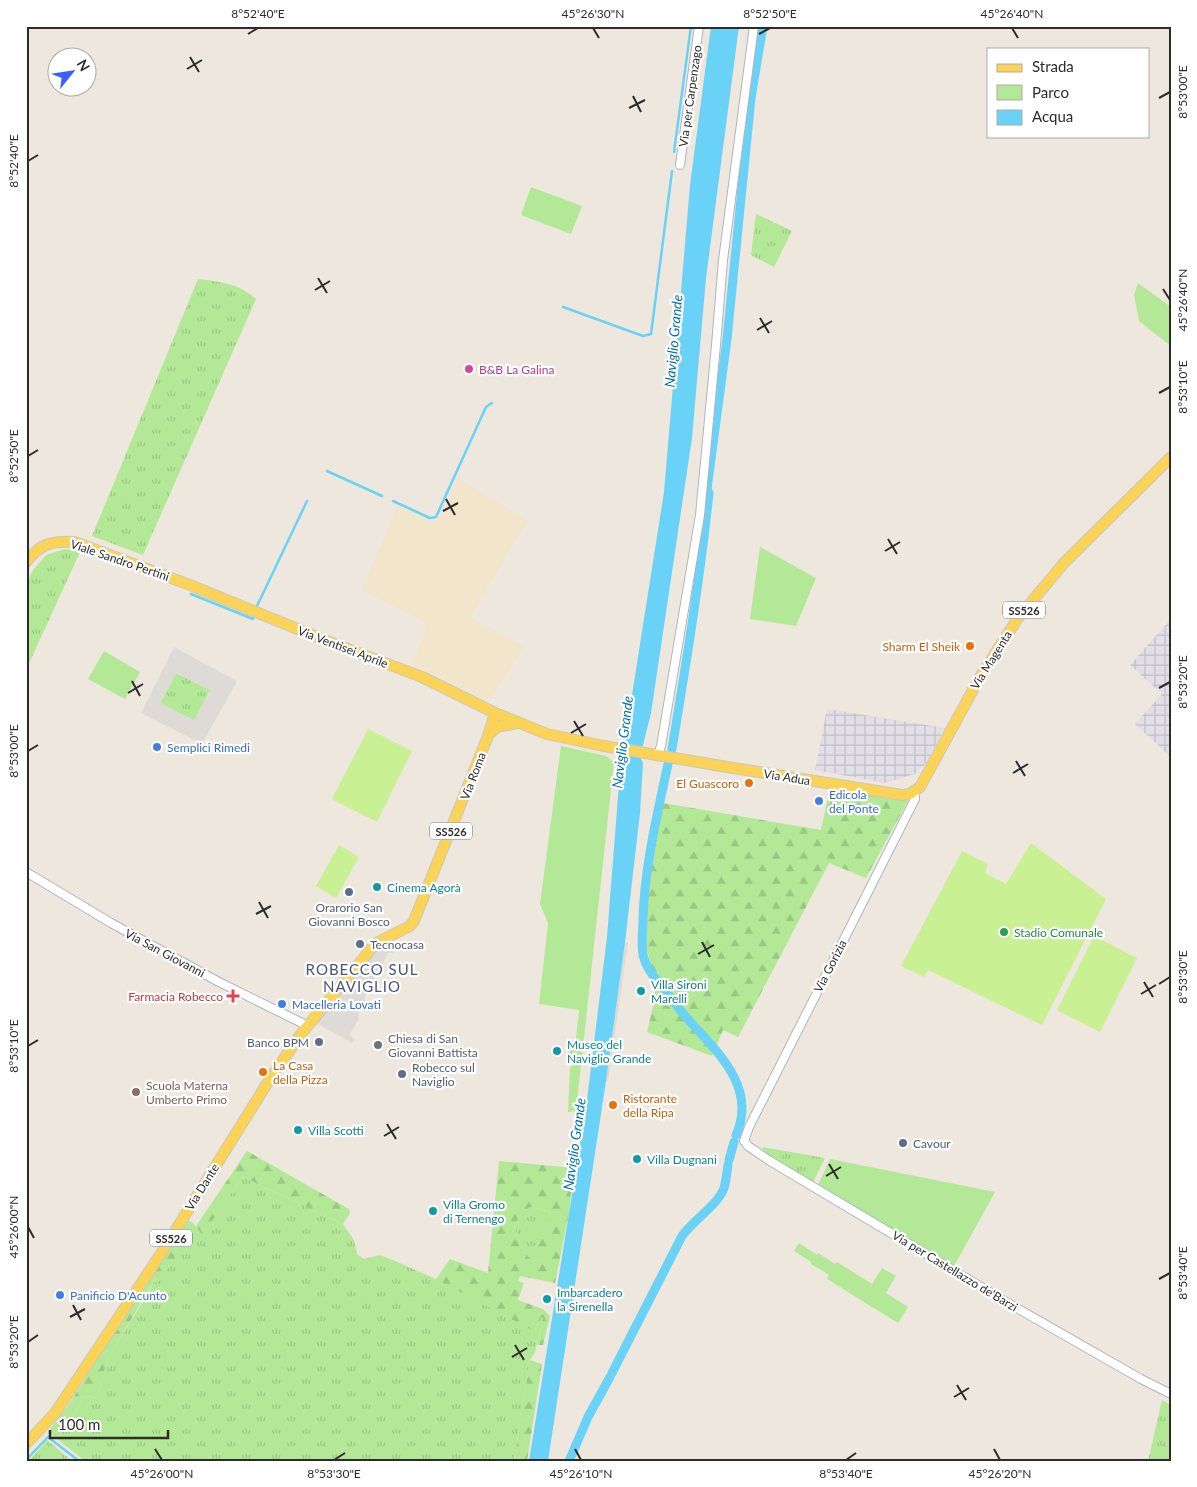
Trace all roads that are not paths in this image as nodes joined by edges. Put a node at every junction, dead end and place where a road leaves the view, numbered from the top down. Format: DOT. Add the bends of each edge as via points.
graph roads {
  1 [pos="699,26"];
  2 [pos="754,26"];
  3 [pos="680,165"];
  4 [pos="1171,457"];
  5 [pos="26,562"];
  6 [pos="190,585"];
  7 [pos="495,713"];
  8 [pos="520,723"];
  9 [pos="488,736"];
  10 [pos="653,754"];
  11 [pos="915,791"];
  12 [pos="26,872"];
  13 [pos="308,1026"];
  14 [pos="744,1141"];
  15 [pos="1171,1394"];
  16 [pos="26,1444"];
  1 -- 3 [label="street, Via per Carpenzago"];
  2 -- 10 [label="street" via="723,260 700,515 661,746"];
  4 -- 11 [label="main road, Via Magenta / SS526" via="1064,563 1018,618 980,677 928,775"];
  5 -- 6 [label="main road, Viale Sandro Pertini" via="50,543 75,542"];
  6 -- 7 [label="main road, Via Ventisei Aprile" via="422,677"];
  7 -- 8 [label="main road"];
  7 -- 9 [label="main road, Via Roma"];
  8 -- 9 [label="main road, Via Roma" via="501,725"];
  8 -- 10 [label="main road, Via Adua" via="547,734"];
  9 -- 13 [label="main road, Via Roma / SS526" via="418,915 410,926 371,949"];
  10 -- 11 [label="main road, Via Adua" via="902,795"];
  11 -- 14 [label="street, Via Gorizia" via="915,799"];
  12 -- 13 [label="street, Via San Giovanni" via="152,946"];
  13 -- 16 [label="main road, Via Dante / SS526" via="268,1082 162,1252 54,1413"];
  14 -- 15 [label="street, Via per Castellazzo de'Barzi" via="955,1272"];
}
